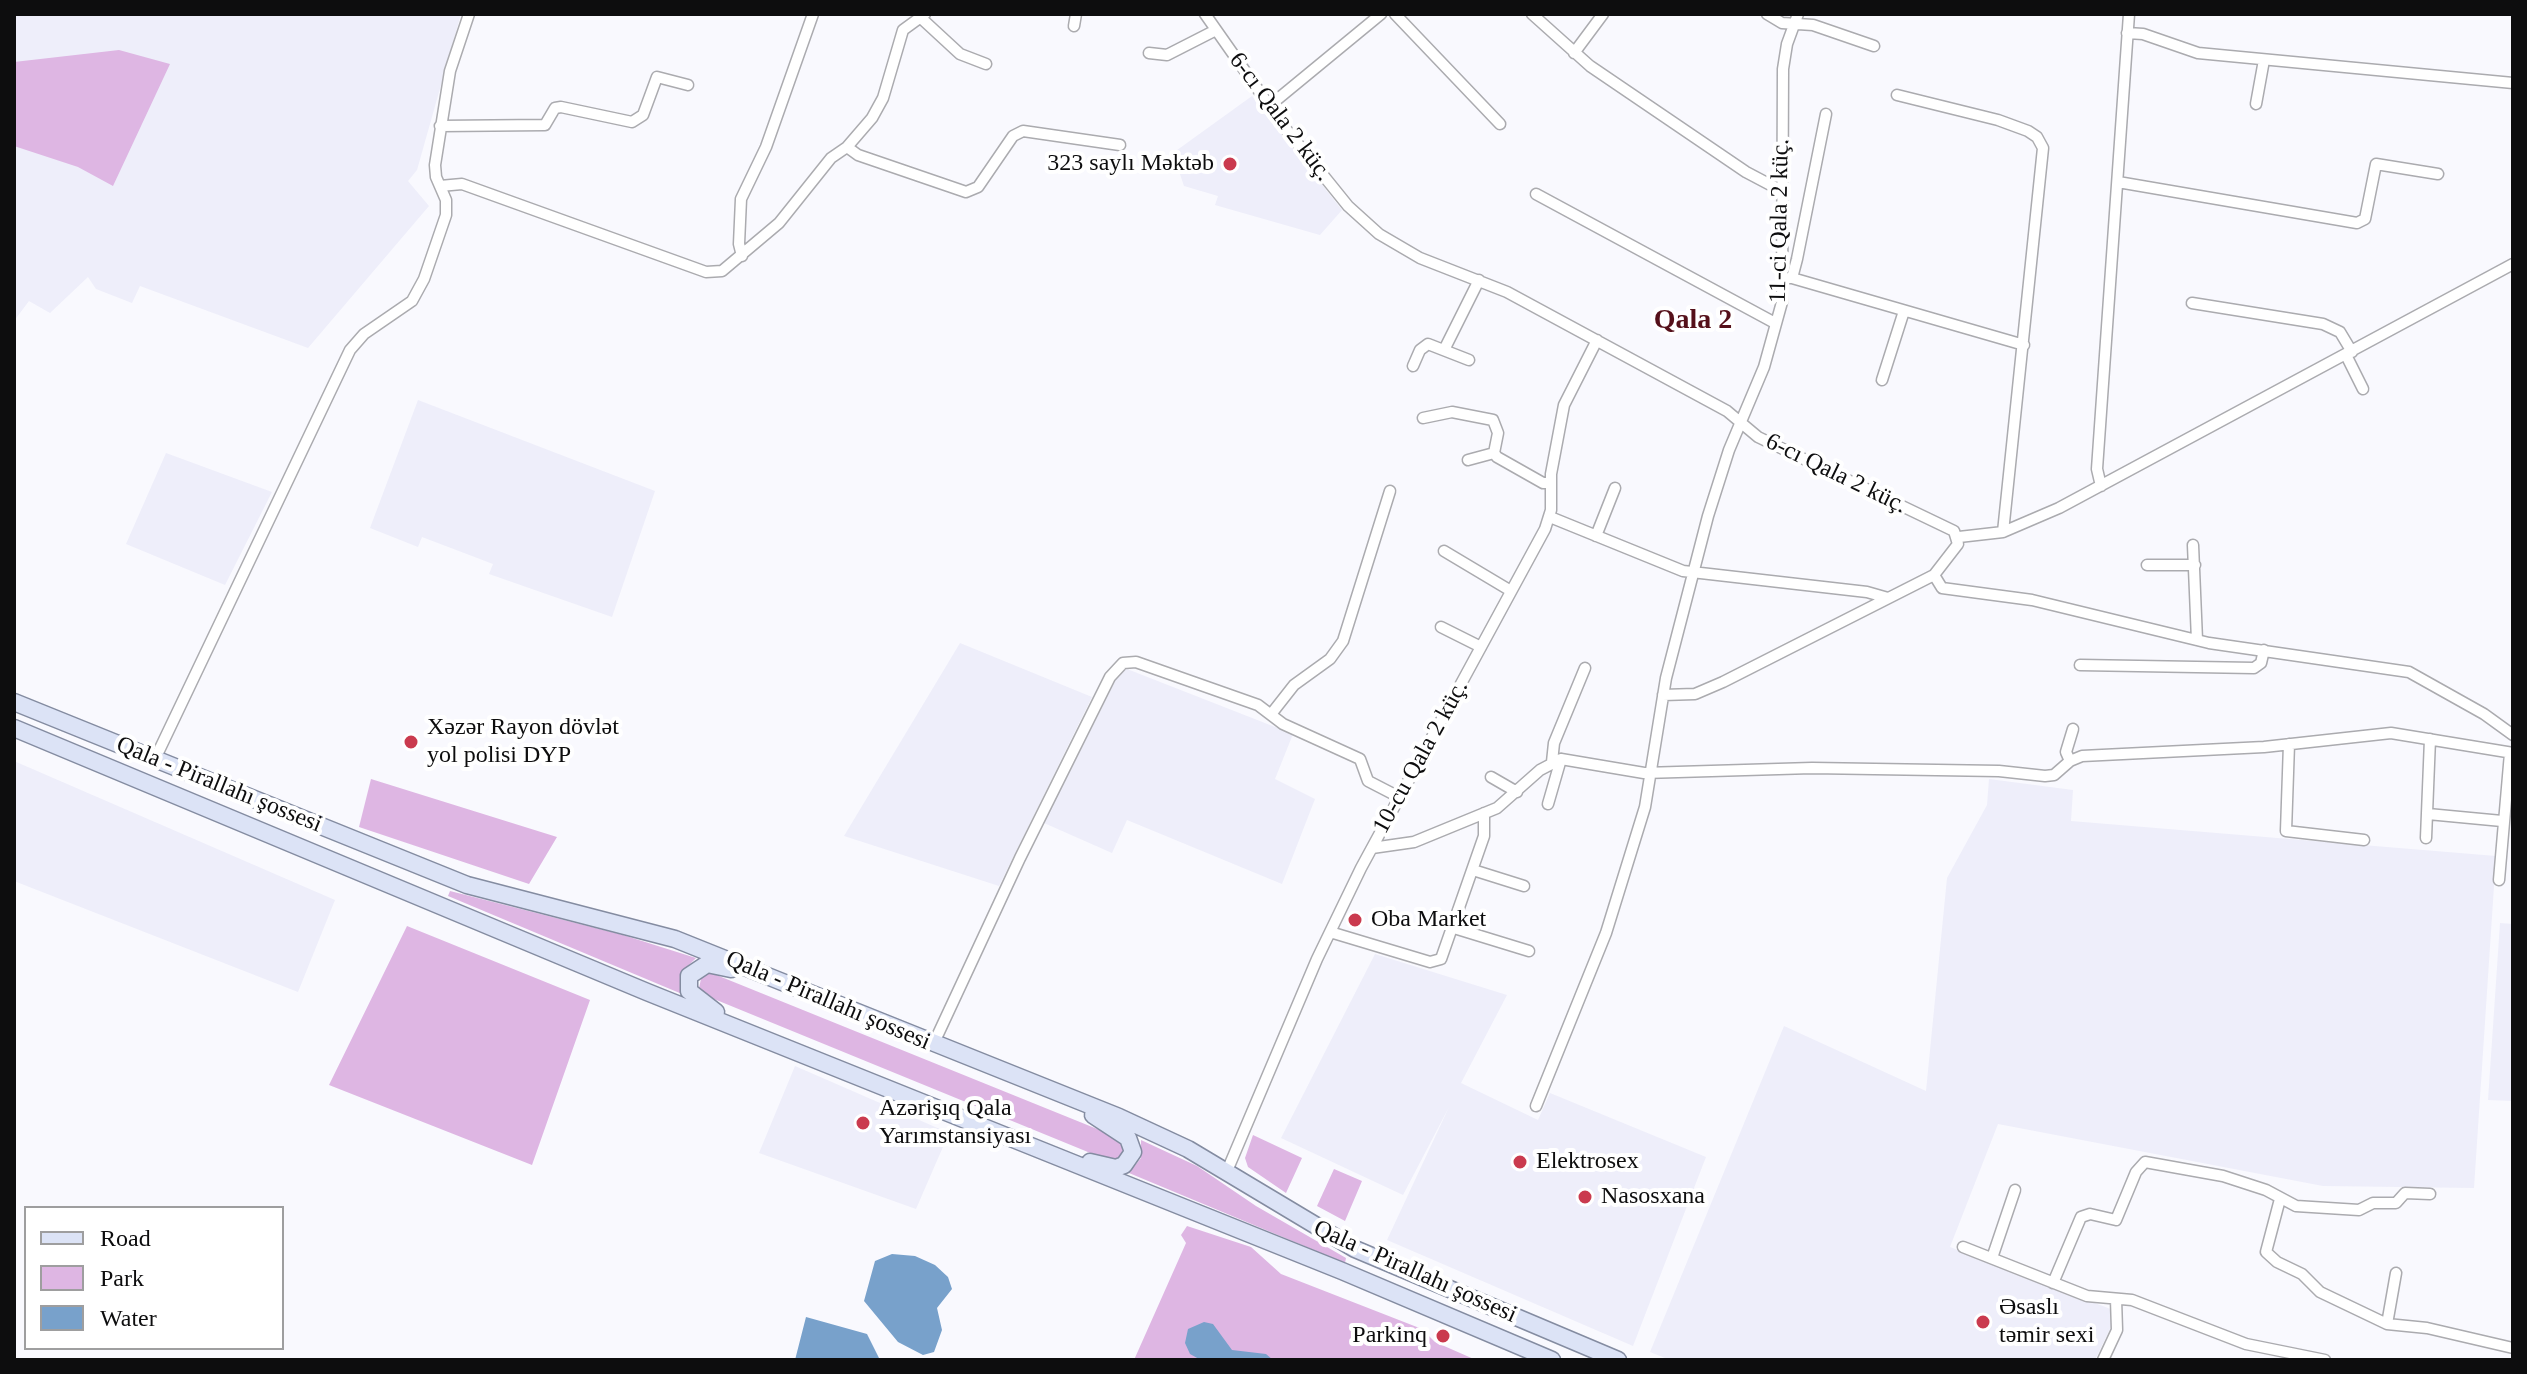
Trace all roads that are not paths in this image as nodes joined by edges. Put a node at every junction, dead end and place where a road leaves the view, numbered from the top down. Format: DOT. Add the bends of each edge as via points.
graph roads {
  1 [pos="469,14"];
  2 [pos="813,14"];
  3 [pos="1076,14"];
  4 [pos="1205,14"];
  5 [pos="1381,14"];
  6 [pos="1395,14"];
  7 [pos="1532,14"];
  8 [pos="1603,14"];
  9 [pos="1767,14"];
  10 [pos="2129,14"];
  11 [pos="923,16"];
  12 [pos="1796,19"];
  13 [pos="1074,26"];
  14 [pos="1216,30"];
  15 [pos="2127,33"];
  16 [pos="1874,46"];
  17 [pos="1149,53"];
  18 [pos="1574,53"];
  19 [pos="2264,60"];
  20 [pos="986,64"];
  21 [pos="2513,83"];
  22 [pos="688,85"];
  23 [pos="1897,95"];
  24 [pos="2256,104"];
  25 [pos="1268,107"];
  26 [pos="1826,114"];
  27 [pos="1500,124"];
  28 [pos="440,126"];
  29 [pos="1120,145"];
  30 [pos="847,147"];
  31 [pos="2438,174"];
  32 [pos="2118,182"];
  33 [pos="440,186"];
  34 [pos="1782,191"];
  35 [pos="1536,194"];
  36 [pos="742,256"];
  37 [pos="2513,264"];
  38 [pos="1788,278"];
  39 [pos="1479,280"];
  40 [pos="2192,303"];
  41 [pos="1904,311"];
  42 [pos="1775,323"];
  43 [pos="1597,340"];
  44 [pos="2024,345"];
  45 [pos="1444,350"];
  46 [pos="2349,353"];
  47 [pos="1469,360"];
  48 [pos="1413,366"];
  49 [pos="1882,380"];
  50 [pos="2363,389"];
  51 [pos="1423,418"];
  52 [pos="1741,423"];
  53 [pos="1494,453"];
  54 [pos="1468,460"];
  55 [pos="1550,483"];
  56 [pos="2101,486"];
  57 [pos="1615,488"];
  58 [pos="1390,491"];
  59 [pos="1550,517"];
  60 [pos="2003,532"];
  61 [pos="1596,536"];
  62 [pos="1959,537"];
  63 [pos="2193,545"];
  64 [pos="1444,551"];
  65 [pos="2147,565"];
  66 [pos="2195,565"];
  67 [pos="1693,573"];
  68 [pos="1934,575"];
  69 [pos="1511,591"];
  70 [pos="1888,598"];
  71 [pos="1441,627"];
  72 [pos="2197,640"];
  73 [pos="1481,647"];
  74 [pos="2264,650"];
  75 [pos="2080,665"];
  76 [pos="1585,668"];
  77 [pos="1663,695"];
  78 [pos="14,702"];
  79 [pos="1272,713"];
  80 [pos="14,728"];
  81 [pos="2073,729"];
  82 [pos="2513,735"];
  83 [pos="2430,739"];
  84 [pos="2289,744"];
  85 [pos="2511,753"];
  86 [pos="155,759"];
  87 [pos="1556,761"];
  88 [pos="2070,761"];
  89 [pos="1653,772"];
  90 [pos="1491,777"];
  91 [pos="1517,792"];
  92 [pos="1399,797"];
  93 [pos="1548,804"];
  94 [pos="1484,813"];
  95 [pos="2428,814"];
  96 [pos="2502,821"];
  97 [pos="2426,838"];
  98 [pos="2364,840"];
  99 [pos="1372,848"];
  100 [pos="1473,870"];
  101 [pos="2499,880"];
  102 [pos="1524,886"];
  103 [pos="1454,928"];
  104 [pos="1330,932"];
  105 [pos="1529,951"];
  106 [pos="790,985"];
  107 [pos="759,1037"];
  108 [pos="933,1045"];
  109 [pos="1040,1085"];
  110 [pos="1536,1106"];
  111 [pos="1011,1139"];
  112 [pos="1227,1171"];
  113 [pos="2015,1190"];
  114 [pos="2430,1194"];
  115 [pos="2280,1199"];
  116 [pos="1963,1247"];
  117 [pos="1992,1258"];
  118 [pos="2396,1273"];
  119 [pos="2053,1283"];
  120 [pos="2116,1299"];
  121 [pos="2387,1324"];
  122 [pos="2513,1348"];
  123 [pos="1552,1360"];
  124 [pos="1618,1360"];
  125 [pos="2103,1360"];
  126 [pos="2325,1360"];
  1 -- 28 [label="street" via="450,71"];
  2 -- 36 [label="street" via="766,147 741,199"];
  3 -- 13 [label="street"];
  4 -- 14 [label="street, 6-cı Qala 2 küç."];
  5 -- 25 [label="street"];
  6 -- 27 [label="street"];
  7 -- 18 [label="street"];
  8 -- 18 [label="street"];
  9 -- 12 [label="street" via="1782,23"];
  10 -- 15 [label="street"];
  11 -- 20 [label="street" via="960,54"];
  11 -- 30 [label="street" via="903,30 883,98"];
  12 -- 16 [label="street"];
  12 -- 34 [label="street, 11-ci Qala 2 küç." via="1783,69"];
  14 -- 17 [label="street" via="1167,55"];
  14 -- 25 [label="street, 6-cı Qala 2 küç."];
  15 -- 19 [label="street" via="2186,51"];
  15 -- 32 [label="street"];
  18 -- 34 [label="street" via="1746,172"];
  19 -- 21 [label="street"];
  19 -- 24 [label="street"];
  22 -- 28 [label="street" via="657,77 637,121 561,107 545,125"];
  23 -- 44 [label="street" via="1998,120 2028,131 2041,143"];
  25 -- 39 [label="street, 6-cı Qala 2 küç." via="1365,223 1401,248"];
  26 -- 38 [label="street"];
  28 -- 33 [label="street" via="434,171"];
  29 -- 30 [label="street" via="1023,131 1013,136 978,187 966,192"];
  30 -- 36 [label="street"];
  31 -- 32 [label="street" via="2376,164 2365,219 2357,223"];
  32 -- 56 [label="street" via="2097,469"];
  33 -- 36 [label="street" via="462,184 711,274"];
  33 -- 86 [label="street" via="446,215 418,292 350,350"];
  34 -- 38 [label="street, 11-ci Qala 2 küç." via="1779,253"];
  35 -- 42 [label="street"];
  37 -- 46 [label="street"];
  38 -- 41 [label="street"];
  38 -- 42 [label="street, 11-ci Qala 2 küç."];
  39 -- 43 [label="street, 6-cı Qala 2 küç."];
  39 -- 45 [label="street"];
  40 -- 46 [label="street" via="2334,327"];
  41 -- 44 [label="street"];
  41 -- 49 [label="street"];
  42 -- 52 [label="street, 11-ci Qala 2 küç."];
  43 -- 52 [label="street, 6-cı Qala 2 küç."];
  43 -- 55 [label="street, 10-cu Qala 2 küç." via="1564,405"];
  44 -- 60 [label="street"];
  45 -- 47 [label="street"];
  45 -- 48 [label="street" via="1423,346"];
  46 -- 50 [label="street"];
  46 -- 56 [label="street"];
  51 -- 53 [label="street" via="1452,412 1487,417 1496,425"];
  52 -- 62 [label="street, 6-cı Qala 2 küç." via="1758,437"];
  52 -- 67 [label="street, 11-ci Qala 2 küç."];
  53 -- 54 [label="street"];
  53 -- 55 [label="street"];
  55 -- 59 [label="street, 10-cu Qala 2 küç."];
  56 -- 60 [label="street"];
  57 -- 61 [label="street"];
  58 -- 79 [label="street" via="1343,641"];
  59 -- 61 [label="street"];
  59 -- 69 [label="street, 10-cu Qala 2 küç."];
  60 -- 62 [label="street"];
  61 -- 67 [label="street"];
  62 -- 68 [label="street"];
  63 -- 66 [label="street"];
  64 -- 69 [label="street"];
  65 -- 66 [label="street"];
  66 -- 72 [label="street"];
  67 -- 70 [label="street"];
  67 -- 77 [label="street, 11-ci Qala 2 küç."];
  68 -- 70 [label="street"];
  68 -- 72 [label="street" via="1946,590 2032,600"];
  69 -- 73 [label="street, 10-cu Qala 2 küç."];
  70 -- 77 [label="street" via="1708,689"];
  71 -- 73 [label="street"];
  72 -- 74 [label="street"];
  73 -- 92 [label="street, 10-cu Qala 2 küç."];
  74 -- 75 [label="street" via="2254,668"];
  74 -- 82 [label="street" via="2409,672"];
  76 -- 87 [label="street" via="1554,743"];
  77 -- 89 [label="street, 11-ci Qala 2 küç."];
  78 -- 86 [label="main road, Qala - Pirallahı şossesi"];
  79 -- 92 [label="street" via="1283,724 1360,759 1368,781"];
  79 -- 108 [label="street" via="1136,662 1118,667 1020,858"];
  80 -- 107 [label="main road, Qala - Pirallahı şossesi"];
  81 -- 88 [label="street" via="2066,752"];
  83 -- 84 [label="street" via="2373,734"];
  83 -- 85 [label="street"];
  83 -- 95 [label="street"];
  84 -- 88 [label="street" via="2082,756"];
  84 -- 98 [label="street" via="2286,831"];
  85 -- 96 [label="street"];
  86 -- 106 [label="main road, Qala - Pirallahı şossesi" via="467,885 649,930"];
  87 -- 89 [label="street"];
  87 -- 91 [label="street"];
  87 -- 93 [label="street"];
  88 -- 89 [label="street" via="2045,776 1856,768"];
  89 -- 110 [label="street, 11-ci Qala 2 küç." via="1606,933"];
  90 -- 91 [label="street"];
  91 -- 94 [label="street"];
  92 -- 99 [label="street, 10-cu Qala 2 küç."];
  94 -- 99 [label="street" via="1414,842"];
  94 -- 100 [label="street" via="1484,836"];
  95 -- 96 [label="street"];
  95 -- 97 [label="street"];
  96 -- 101 [label="street"];
  99 -- 104 [label="street, 10-cu Qala 2 küç."];
  100 -- 102 [label="street"];
  100 -- 103 [label="street"];
  103 -- 104 [label="street" via="1436,962"];
  103 -- 105 [label="street"];
  104 -- 112 [label="street, 10-cu Qala 2 küç."];
  106 -- 107 [label="main road" via="718,965 700,966 689,976 694,998"];
  106 -- 108 [label="main road, Qala - Pirallahı şossesi"];
  107 -- 111 [label="main road, Qala - Pirallahı şossesi"];
  108 -- 109 [label="main road, Qala - Pirallahı şossesi"];
  109 -- 111 [label="main road" via="1128,1138 1133,1152 1129,1160 1116,1168 1104,1166"];
  109 -- 112 [label="main road, Qala - Pirallahı şossesi" via="1165,1137"];
  111 -- 123 [label="main road, Qala - Pirallahı şossesi"];
  112 -- 124 [label="main road, Qala - Pirallahı şossesi" via="1355,1249"];
  113 -- 117 [label="street"];
  114 -- 115 [label="street" via="2405,1193 2396,1203 2373,1203 2359,1210 2296,1206"];
  115 -- 119 [label="street" via="2223,1176 2145,1162 2116,1220 2090,1214 2078,1220"];
  115 -- 121 [label="street" via="2265,1244 2269,1256 2329,1297"];
  116 -- 117 [label="street"];
  117 -- 119 [label="street"];
  118 -- 121 [label="street"];
  119 -- 120 [label="street" via="2087,1296"];
  120 -- 125 [label="street" via="2117,1330"];
  120 -- 126 [label="street" via="2147,1305 2246,1344"];
  121 -- 122 [label="street"];
}
